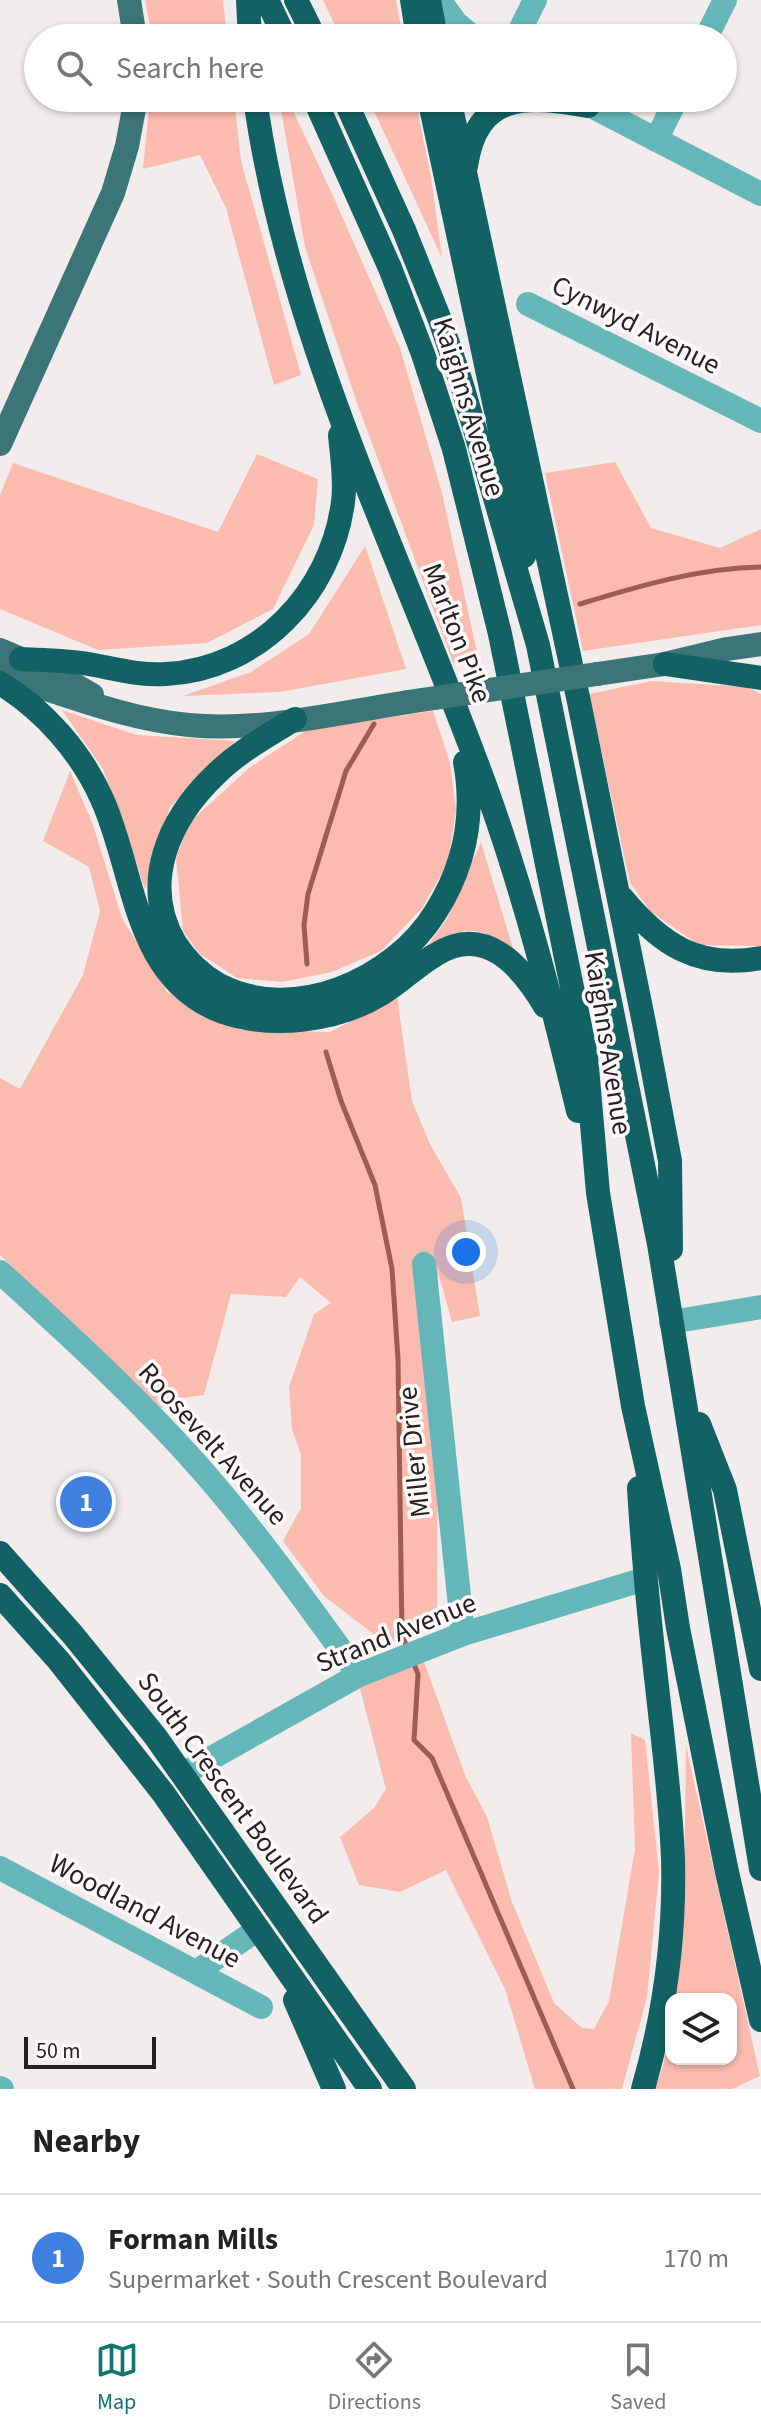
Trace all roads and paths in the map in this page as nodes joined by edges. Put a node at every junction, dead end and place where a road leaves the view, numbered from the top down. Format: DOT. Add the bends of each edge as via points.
graph roads {
  1 [pos="129,0"];
  2 [pos="248,0"];
  3 [pos="267,0"];
  4 [pos="296,0"];
  5 [pos="412,0"];
  6 [pos="429,0"];
  7 [pos="439,0"];
  8 [pos="535,0"];
  9 [pos="725,0"];
  10 [pos="133,24"];
  11 [pos="249,24"];
  12 [pos="278,24"];
  13 [pos="308,24"];
  14 [pos="416,24"];
  15 [pos="433,24"];
  16 [pos="457,24"];
  17 [pos="523,24"];
  18 [pos="713,24"];
  19 [pos="133,112"];
  20 [pos="257,112"];
  21 [pos="320,112"];
  22 [pos="350,112"];
  23 [pos="432,112"];
  24 [pos="452,112"];
  25 [pos="494,112"];
  26 [pos="601,112"];
  27 [pos="670,112"];
  28 [pos="656,140"];
  29 [pos="464,176"];
  30 [pos="761,194"];
  31 [pos="528,304"];
  32 [pos="338,405"];
  33 [pos="761,421"];
  34 [pos="0,444"];
  35 [pos="0,638"];
  36 [pos="761,644"];
  37 [pos="538,645"];
  38 [pos="10,654"];
  39 [pos="665,664"];
  40 [pos="0,674"];
  41 [pos="761,678"];
  42 [pos="0,683"];
  43 [pos="118,710"];
  44 [pos="457,716"];
  45 [pos="295,719"];
  46 [pos="620,896"];
  47 [pos="761,958"];
  48 [pos="560,1032"];
  49 [pos="598,1193"];
  50 [pos="424,1264"];
  51 [pos="0,1272"];
  52 [pos="761,1307"];
  53 [pos="671,1322"];
  54 [pos="681,1377"];
  55 [pos="633,1406"];
  56 [pos="0,1553"];
  57 [pos="645,1579"];
  58 [pos="0,1595"];
  59 [pos="463,1634"];
  60 [pos="761,1669"];
  61 [pos="359,1675"];
  62 [pos="183,1774"];
  63 [pos="748,1781"];
  64 [pos="761,1823"];
  65 [pos="761,1869"];
  66 [pos="3,1877"];
  67 [pos="258,1929"];
  68 [pos="273,1950"];
  69 [pos="196,1972"];
  70 [pos="261,2007"];
  71 [pos="761,2020"];
  72 [pos="334,2089"];
  73 [pos="370,2089"];
  74 [pos="404,2089"];
  75 [pos="643,2089"];
  1 -- 10 [label="main road"];
  2 -- 11 [label="highway"];
  3 -- 12 [label="highway"];
  4 -- 13 [label="highway"];
  5 -- 14 [label="highway"];
  6 -- 15 [label="highway"];
  7 -- 16 [label="street"];
  8 -- 17 [label="street"];
  9 -- 18 [label="street"];
  19 -- 34 [label="main road" via="113,193"];
  20 -- 32 [label="highway, Marlton Pike" via="297,283"];
  21 -- 49 [label="highway, Kaighns Avenue" via="413,324 474,525 586,1056"];
  22 -- 37 [label="highway, Kaighns Avenue" via="440,320"];
  23 -- 37 [label="highway" via="516,505"];
  24 -- 29 [label="highway"];
  25 -- 29 [label="highway" via="473,133"];
  26 -- 28 [label="street"];
  27 -- 28 [label="street"];
  28 -- 30 [label="street"];
  29 -- 46 [label="highway"];
  31 -- 33 [label="street, Cynwyd Avenue"];
  32 -- 38 [label="highway" via="345,481 337,534 318,579 279,628 227,659 182,673 135,674"];
  32 -- 44 [label="highway, Marlton Pike"];
  35 -- 38 [label="main road"];
  36 -- 39 [label="main road"];
  37 -- 53 [label="highway, Kaighns Avenue"];
  38 -- 43 [label="main road"];
  39 -- 41 [label="highway"];
  39 -- 45 [label="main road, bridge"];
  40 -- 43 [label="main road"];
  42 -- 48 [label="highway" via="54,727 84,765 111,821 154,953 174,980 198,999 256,1020 312,1018 366,1002 437,953 470,945 495,950 516,964"];
  43 -- 45 [label="main road" via="169,723 218,727"];
  44 -- 45 [label="highway" via="470,786 468,825 456,874 429,922 392,960 363,979 313,996 260,998 216,983 181,952 162,910 161,862 181,814 204,786"];
  44 -- 48 [label="highway, Marlton Pike" via="520,889"];
  46 -- 47 [label="highway" via="658,937 678,950 724,960"];
  46 -- 53 [label="highway" via="670,1161"];
  48 -- 49 [label="highway, Marlton Pike"];
  49 -- 55 [label="highway, Kaighns Avenue"];
  50 -- 59 [label="street, Miller Drive"];
  51 -- 61 [label="street, Roosevelt Avenue" via="104,1366 199,1467"];
  52 -- 53 [label="street"];
  53 -- 54 [label="highway, Kaighns Avenue"];
  54 -- 60 [label="highway" via="725,1490"];
  54 -- 63 [label="highway, Kaighns Avenue"];
  55 -- 57 [label="highway"];
  55 -- 71 [label="highway, Kaighns Avenue"];
  56 -- 62 [label="highway, South Crescent Boulevard"];
  57 -- 59 [label="street, Strand Avenue"];
  57 -- 75 [label="highway" via="673,1863 666,1975"];
  58 -- 67 [label="highway, South Crescent Boulevard" via="123,1741"];
  59 -- 61 [label="street, Strand Avenue"];
  61 -- 62 [label="street, Strand Avenue"];
  62 -- 74 [label="highway, South Crescent Boulevard"];
  63 -- 64 [label="highway"];
  63 -- 65 [label="highway"];
  66 -- 69 [label="street, Woodland Avenue"];
  67 -- 68 [label="highway, South Crescent Boulevard"];
  67 -- 69 [label="street"];
  68 -- 72 [label="highway"];
  68 -- 73 [label="highway, South Crescent Boulevard"];
  69 -- 70 [label="street, Woodland Avenue"];
}
